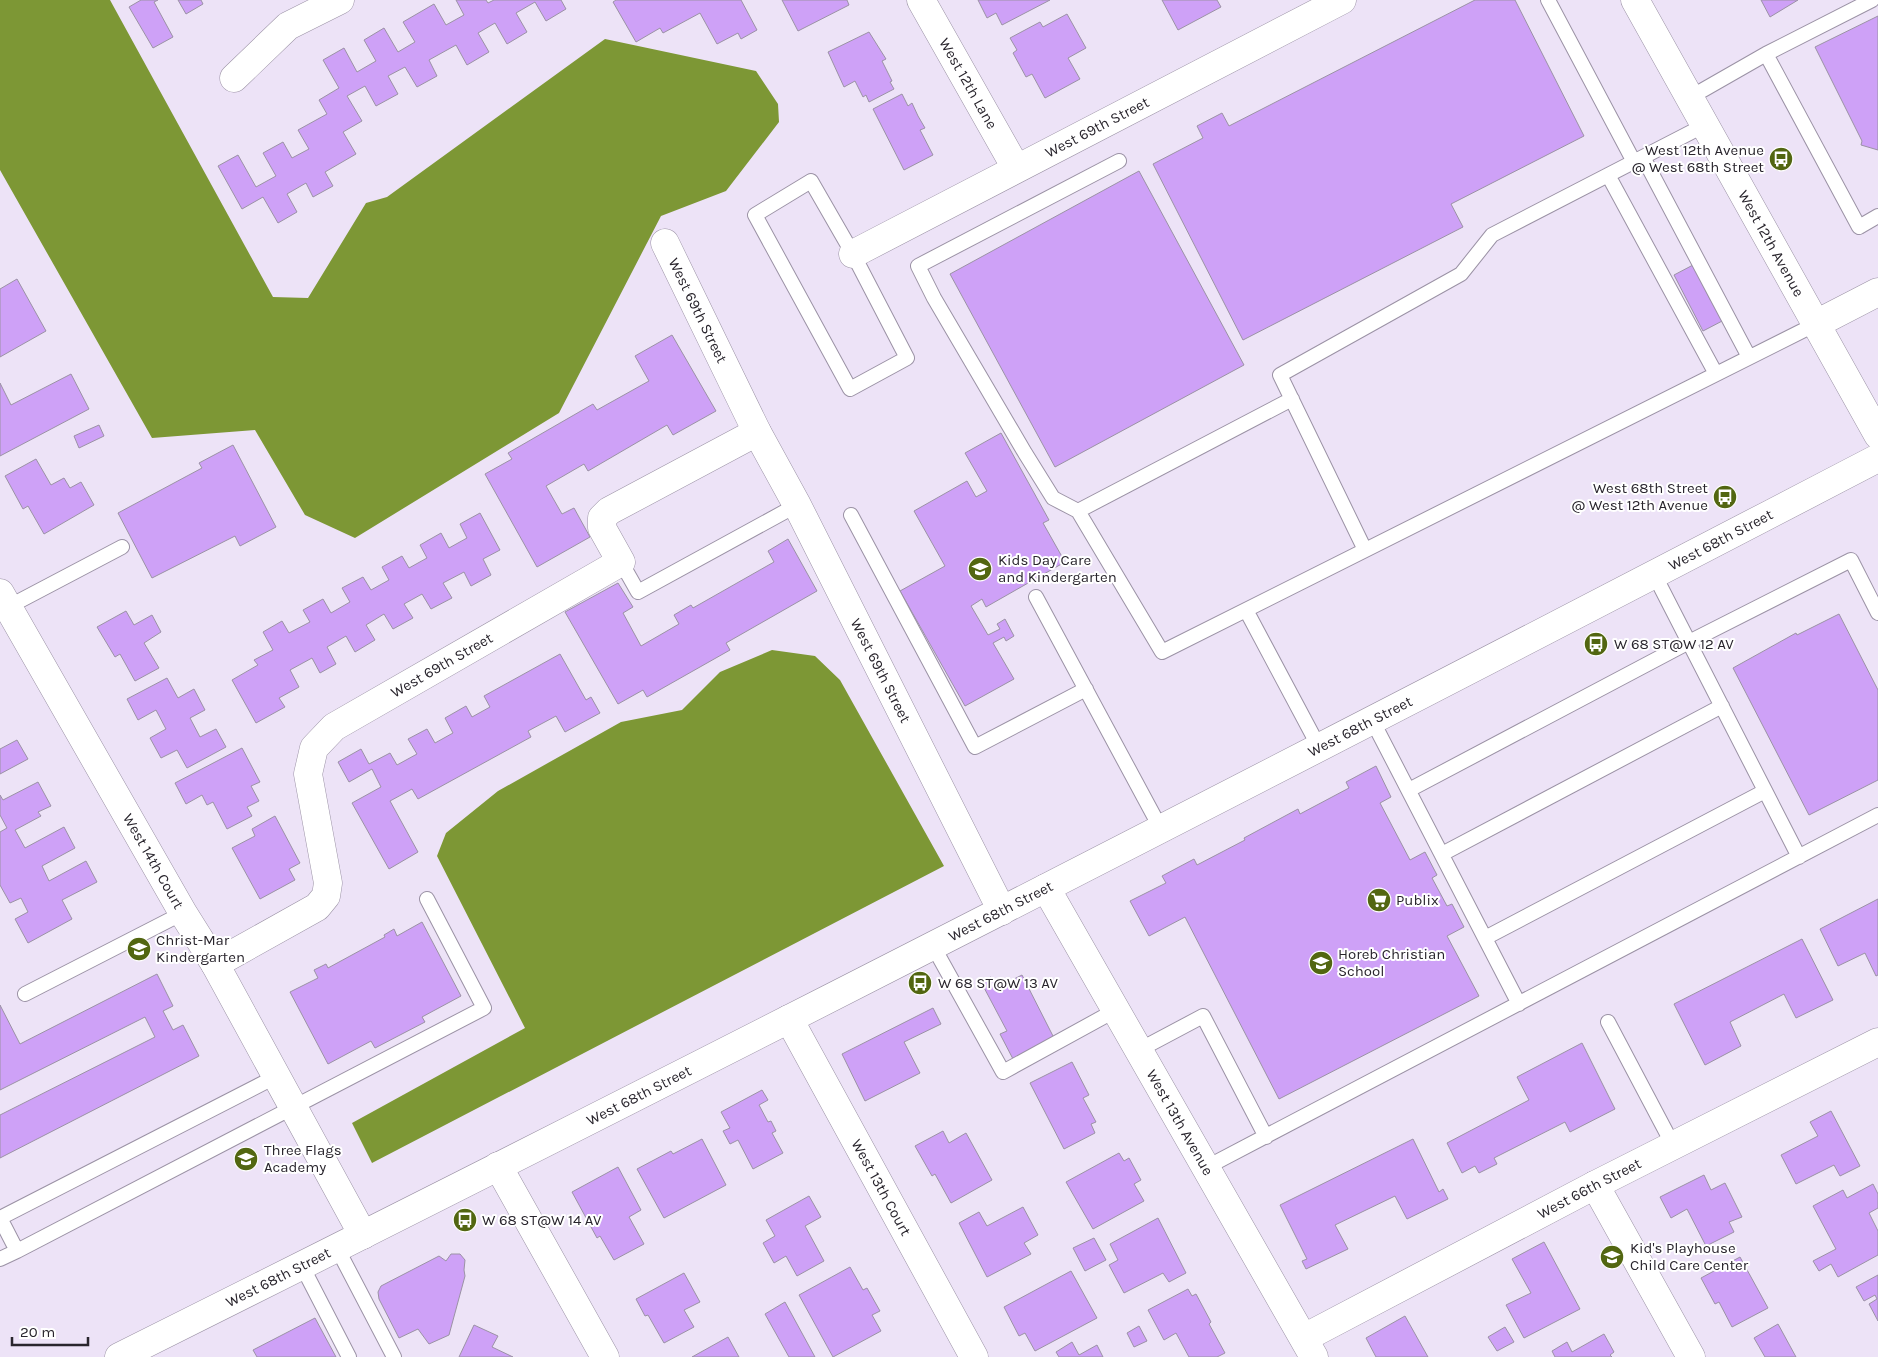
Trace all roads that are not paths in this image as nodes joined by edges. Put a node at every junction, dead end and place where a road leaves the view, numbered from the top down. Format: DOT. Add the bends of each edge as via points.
graph roads {
  1 [pos="340,0"];
  2 [pos="922,0"];
  3 [pos="1342,0"];
  4 [pos="1548,0"];
  5 [pos="1634,0"];
  6 [pos="1872,0"];
  7 [pos="1301,9"];
  8 [pos="1766,54"];
  9 [pos="234,78"];
  10 [pos="1689,98"];
  11 [pos="1705,125"];
  12 [pos="1638,159"];
  13 [pos="1119,161"];
  14 [pos="1016,168"];
  15 [pos="1608,175"];
  16 [pos="1878,216"];
  17 [pos="665,243"];
  18 [pos="853,254"];
  19 [pos="1878,292"];
  20 [pos="1816,324"];
  21 [pos="1749,358"];
  22 [pos="1716,374"];
  23 [pos="1292,399"];
  24 [pos="757,432"];
  25 [pos="1878,435"];
  26 [pos="1878,458"];
  27 [pos="797,505"];
  28 [pos="1078,511"];
  29 [pos="851,515"];
  30 [pos="122,547"];
  31 [pos="1365,550"];
  32 [pos="621,562"];
  33 [pos="1654,574"];
  34 [pos="1036,597"];
  35 [pos="4,600"];
  36 [pos="1246,610"];
  37 [pos="1878,613"];
  38 [pos="1689,642"];
  39 [pos="1086,689"];
  40 [pos="1722,706"];
  41 [pos="1372,720"];
  42 [pos="1319,747"];
  43 [pos="1409,790"];
  44 [pos="1765,791"];
  45 [pos="1878,816"];
  46 [pos="1161,829"];
  47 [pos="1442,854"];
  48 [pos="1799,857"];
  49 [pos="1046,888"];
  50 [pos="428,899"];
  51 [pos="1002,911"];
  52 [pos="183,913"];
  53 [pos="1485,938"];
  54 [pos="933,946"];
  55 [pos="215,964"];
  56 [pos="25,994"];
  57 [pos="1519,1004"];
  58 [pos="1116,1010"];
  59 [pos="789,1019"];
  60 [pos="1608,1022"];
  61 [pos="1878,1042"];
  62 [pos="1139,1050"];
  63 [pos="277,1076"];
  64 [pos="294,1108"];
  65 [pos="1266,1137"];
  66 [pos="1673,1145"];
  67 [pos="498,1166"];
  68 [pos="1206,1167"];
  69 [pos="1595,1185"];
  70 [pos="364,1235"];
  71 [pos="337,1248"];
  72 [pos="17,1251"];
  73 [pos="0,1260"];
  74 [pos="302,1266"];
  75 [pos="1309,1347"];
  76 [pos="119,1357"];
  77 [pos="349,1357"];
  78 [pos="394,1357"];
  79 [pos="605,1357"];
  80 [pos="974,1357"];
  81 [pos="1691,1357"];
  1 -- 9 [label="street" via="288,26"];
  2 -- 14 [label="street, West 12th Lane"];
  3 -- 7 [label="street, West 69th Street"];
  4 -- 12 [label="lane"];
  5 -- 10 [label="street, West 12th Avenue"];
  6 -- 8 [label="lane"];
  7 -- 14 [label="street, West 69th Street"];
  8 -- 10 [label="lane"];
  8 -- 16 [label="lane" via="1859,227"];
  10 -- 11 [label="street, West 12th Avenue"];
  11 -- 12 [label="lane"];
  11 -- 20 [label="street, West 12th Avenue"];
  12 -- 15 [label="lane"];
  12 -- 21 [label="lane"];
  13 -- 28 [label="lane" via="918,266 1020,445 1054,498"];
  14 -- 18 [label="street, West 69th Street"];
  15 -- 22 [label="lane"];
  15 -- 23 [label="lane" via="1492,235 1461,274 1280,374"];
  17 -- 24 [label="street, West 69th Street"];
  18 -- 18 [label="lane" via="811,181 755,214 850,389 907,358"];
  19 -- 20 [label="street"];
  20 -- 21 [label="lane"];
  20 -- 25 [label="street, West 12th Avenue"];
  21 -- 22 [label="lane"];
  22 -- 31 [label="lane"];
  23 -- 28 [label="lane"];
  23 -- 31 [label="lane"];
  24 -- 27 [label="street, West 69th Street"];
  24 -- 32 [label="street" via="608,511 602,518 602,528"];
  26 -- 33 [label="street, West 68th Street"];
  27 -- 32 [label="lane" via="638,592"];
  27 -- 51 [label="street, West 69th Street"];
  28 -- 36 [label="lane" via="1162,652"];
  29 -- 39 [label="lane" via="975,747"];
  30 -- 35 [label="lane"];
  31 -- 36 [label="lane"];
  32 -- 55 [label="street, West 69th Street" via="334,726 314,748 308,774 328,883 326,896 317,907"];
  33 -- 38 [label="lane"];
  33 -- 41 [label="street, West 68th Street"];
  34 -- 39 [label="lane"];
  35 -- 52 [label="street, West 14th Court"];
  36 -- 42 [label="lane"];
  37 -- 38 [label="lane" via="1851,560"];
  38 -- 40 [label="lane"];
  38 -- 43 [label="lane"];
  39 -- 46 [label="lane"];
  40 -- 44 [label="lane"];
  40 -- 47 [label="lane"];
  41 -- 42 [label="street, West 68th Street"];
  41 -- 43 [label="lane"];
  42 -- 46 [label="street, West 68th Street"];
  43 -- 47 [label="lane"];
  44 -- 48 [label="lane"];
  44 -- 53 [label="lane"];
  45 -- 48 [label="lane"];
  46 -- 49 [label="street, West 68th Street"];
  47 -- 53 [label="lane"];
  48 -- 57 [label="lane"];
  49 -- 51 [label="street, West 68th Street"];
  49 -- 58 [label="street, West 13th Avenue"];
  50 -- 64 [label="lane" via="484,1008"];
  51 -- 54 [label="street, West 68th Street"];
  52 -- 55 [label="street, West 14th Court"];
  52 -- 56 [label="lane"];
  53 -- 57 [label="lane"];
  54 -- 58 [label="lane" via="1003,1072"];
  54 -- 59 [label="street, West 68th Street"];
  55 -- 63 [label="street, West 14th Court"];
  57 -- 65 [label="lane"];
  58 -- 62 [label="street, West 13th Avenue"];
  59 -- 67 [label="street, West 68th Street"];
  59 -- 80 [label="street, West 13th Court"];
  60 -- 66 [label="lane"];
  61 -- 66 [label="street, West 66th Street"];
  62 -- 65 [label="lane" via="1203,1016"];
  62 -- 68 [label="street, West 13th Avenue"];
  63 -- 64 [label="street, West 14th Court"];
  63 -- 72 [label="lane" via="0,1218"];
  64 -- 70 [label="street, West 14th Court"];
  64 -- 72 [label="lane"];
  65 -- 68 [label="lane"];
  66 -- 69 [label="street, West 66th Street"];
  67 -- 70 [label="street, West 68th Street"];
  67 -- 79 [label="street"];
  68 -- 75 [label="street, West 13th Avenue"];
  69 -- 75 [label="street, West 66th Street"];
  69 -- 81 [label="street"];
  70 -- 71 [label="street, West 68th Street"];
  71 -- 74 [label="street, West 68th Street"];
  71 -- 78 [label="lane"];
  72 -- 73 [label="lane"];
  74 -- 76 [label="street, West 68th Street"];
  74 -- 77 [label="lane"];
}
